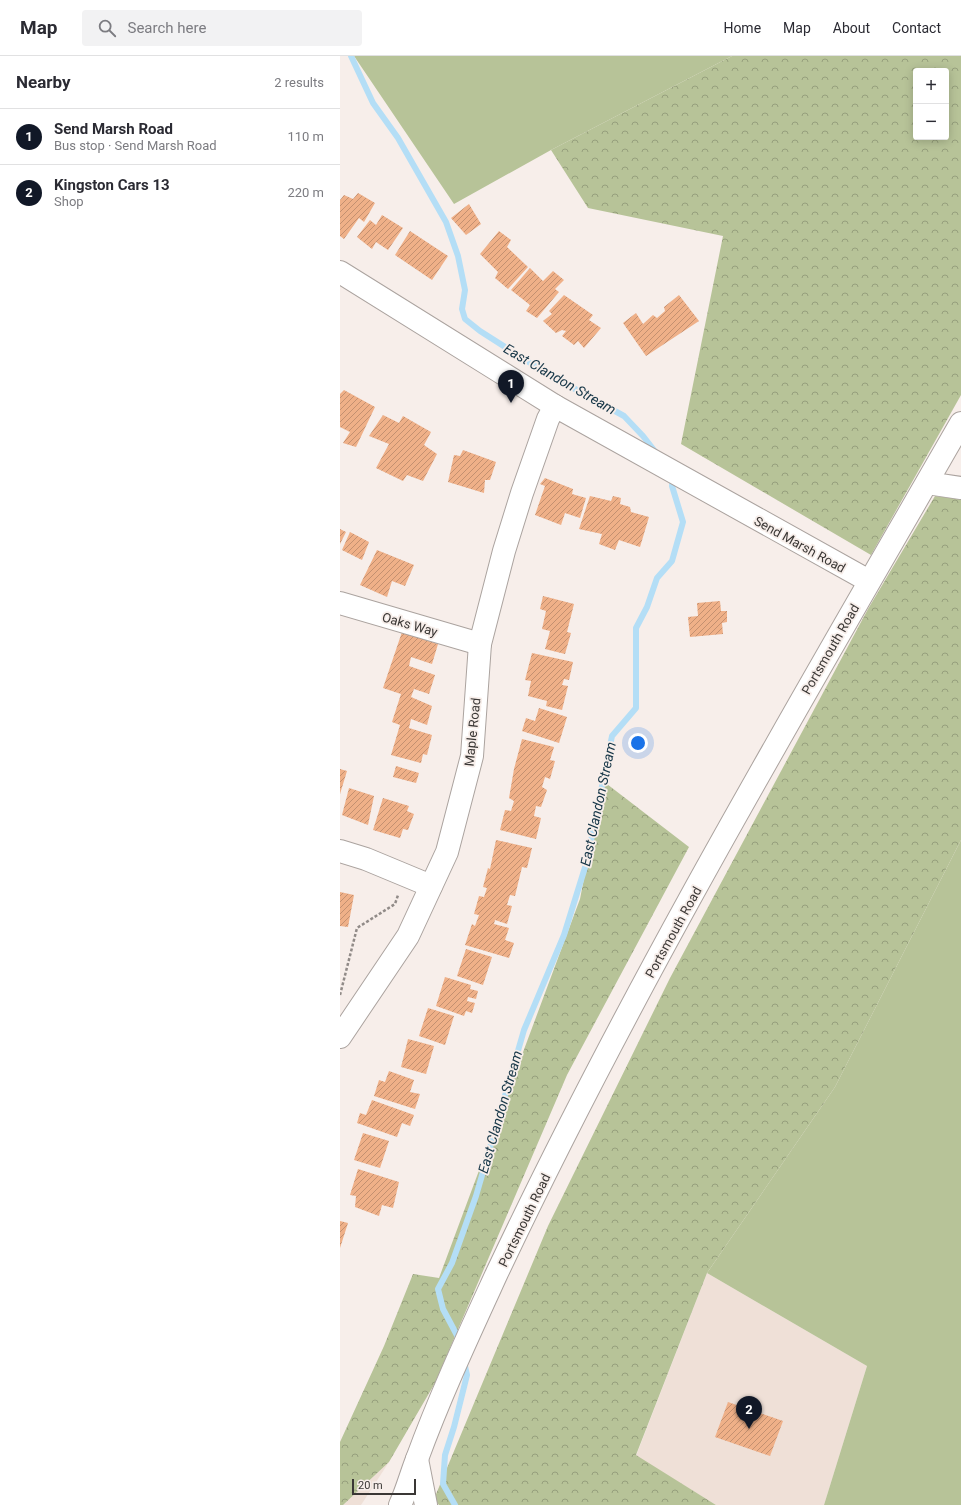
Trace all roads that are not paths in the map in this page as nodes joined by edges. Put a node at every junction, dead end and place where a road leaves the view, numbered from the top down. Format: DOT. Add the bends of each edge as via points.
graph roads {
  1 [pos="340,272"];
  2 [pos="555,406"];
  3 [pos="961,423"];
  4 [pos="927,483"];
  5 [pos="961,488"];
  6 [pos="870,581"];
  7 [pos="340,603"];
  8 [pos="480,644"];
  9 [pos="340,851"];
  10 [pos="431,886"];
  11 [pos="340,1038"];
  12 [pos="417,1458"];
  13 [pos="400,1505"];
  14 [pos="426,1505"];
  1 -- 2 [label="main road, Send Marsh Road"];
  2 -- 6 [label="main road, Send Marsh Road"];
  2 -- 8 [label="main road, Maple Road" via="522,493"];
  3 -- 4 [label="main road, Portsmouth Road"];
  4 -- 5 [label="main road"];
  4 -- 6 [label="main road, Portsmouth Road"];
  6 -- 12 [label="main road, Portsmouth Road" via="765,762 581,1103 470,1334"];
  7 -- 8 [label="main road, Oaks Way"];
  8 -- 10 [label="main road, Maple Road" via="472,756 447,852"];
  9 -- 10 [label="main road"];
  10 -- 11 [label="main road, Maple Road" via="408,936"];
  12 -- 13 [label="main road, Portsmouth Road"];
  12 -- 14 [label="main road"];
}
